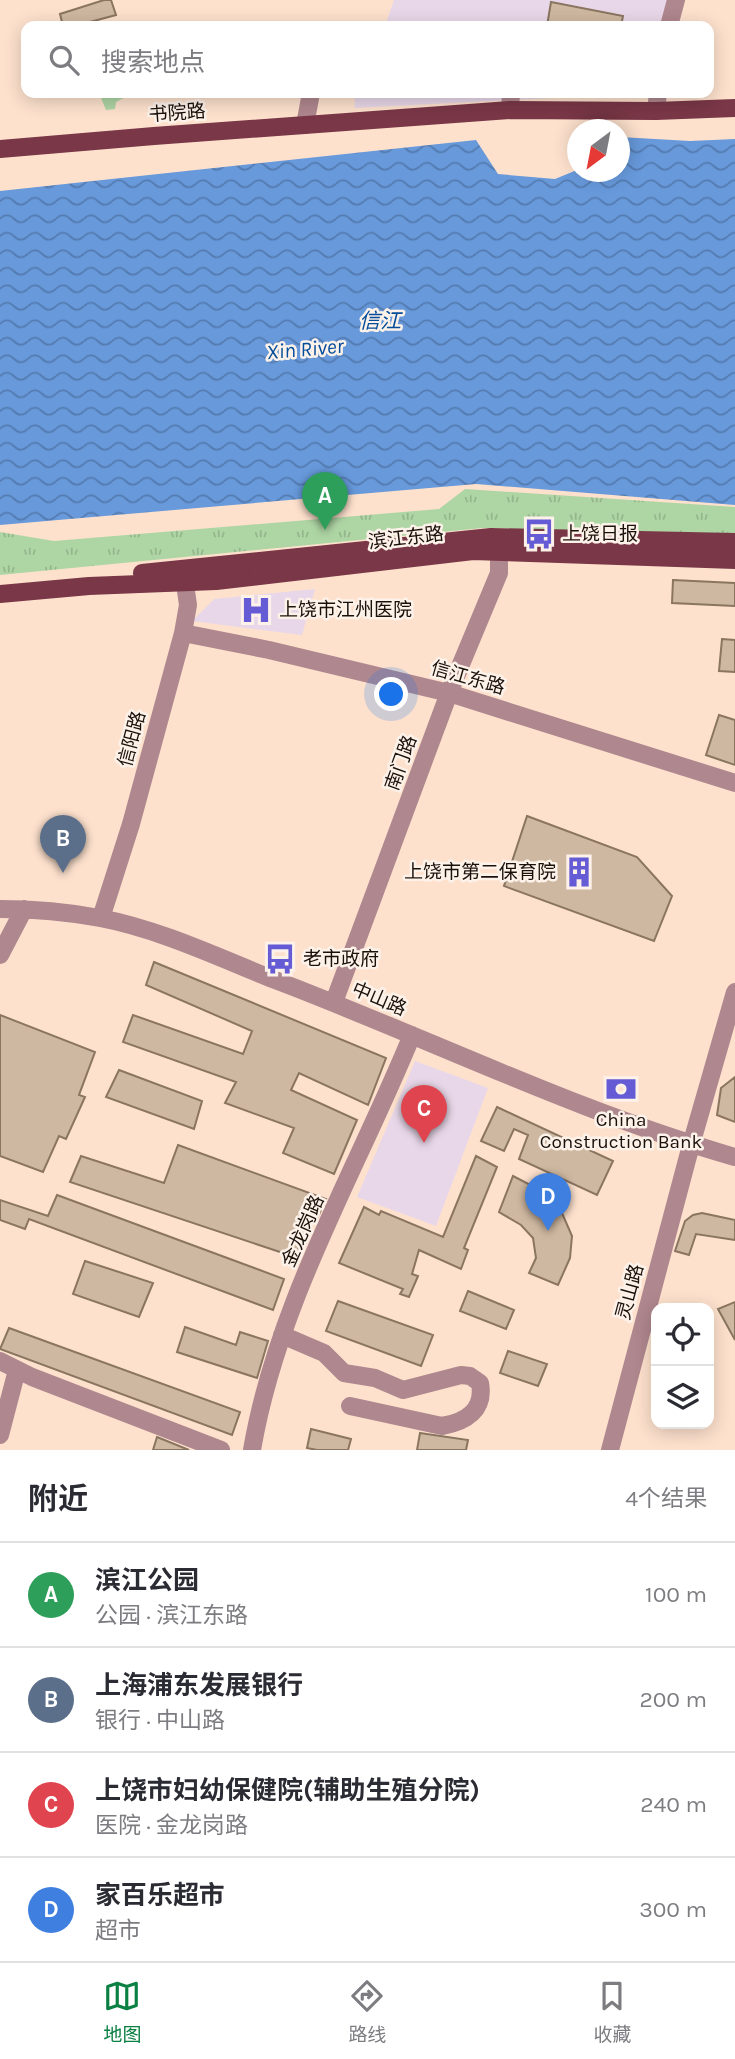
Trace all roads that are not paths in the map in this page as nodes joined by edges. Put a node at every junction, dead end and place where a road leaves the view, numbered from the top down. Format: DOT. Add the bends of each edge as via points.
graph roads {
  1 [pos="676,0"];
  2 [pos="670,21"];
  3 [pos="310,98"];
  4 [pos="657,98"];
  5 [pos="511,101"];
  6 [pos="735,108"];
  7 [pos="656,111"];
  8 [pos="305,125"];
  9 [pos="0,149"];
  10 [pos="735,542"];
  11 [pos="496,545"];
  12 [pos="735,560"];
  13 [pos="184,576"];
  14 [pos="0,584"];
  15 [pos="0,594"];
  16 [pos="184,632"];
  17 [pos="449,693"];
  18 [pos="735,783"];
  19 [pos="0,909"];
  20 [pos="24,909"];
  21 [pos="101,918"];
  22 [pos="0,955"];
  23 [pos="735,992"];
  24 [pos="334,1002"];
  25 [pos="412,1035"];
  26 [pos="691,1144"];
  27 [pos="735,1157"];
  28 [pos="282,1335"];
  29 [pos="0,1361"];
  30 [pos="17,1370"];
  31 [pos="350,1406"];
  32 [pos="0,1435"];
  33 [pos="221,1450"];
  34 [pos="251,1450"];
  35 [pos="610,1450"];
  1 -- 2 [label="street"];
  3 -- 8 [label="street"];
  4 -- 7 [label="street"];
  5 -- 7 [label="main road, 书院路"];
  5 -- 8 [label="main road, 书院路"];
  6 -- 7 [label="main road, 书院路"];
  8 -- 9 [label="main road, 书院路"];
  10 -- 11 [label="main road, 滨江东路"];
  11 -- 12 [label="main road, 滨江东路"];
  11 -- 13 [label="main road, 滨江东路" via="322,570"];
  11 -- 17 [label="street, 南门路" via="499,573"];
  13 -- 14 [label="main road, 滨江东路"];
  13 -- 15 [label="main road, 滨江东路"];
  13 -- 16 [label="street, 信阳路" via="188,605"];
  16 -- 17 [label="street, 信江东路"];
  16 -- 21 [label="street, 信阳路"];
  17 -- 18 [label="street, 信江东路"];
  17 -- 24 [label="street, 南门路"];
  19 -- 20 [label="street, 中山路"];
  20 -- 21 [label="street, 中山路"];
  20 -- 22 [label="street"];
  21 -- 24 [label="street, 中山路" via="152,932"];
  23 -- 26 [label="street, 灵山路"];
  24 -- 25 [label="street, 中山路"];
  25 -- 26 [label="street, 中山路"];
  25 -- 28 [label="street, 金龙岗路"];
  26 -- 27 [label="street, 中山路"];
  26 -- 35 [label="street, 灵山路"];
  28 -- 31 [label="street" via="324,1353 344,1373 375,1378 403,1390 461,1375 480,1383 482,1392 474,1412 442,1426"];
  28 -- 34 [label="street, 金龙岗路"];
  29 -- 30 [label="street"];
  30 -- 32 [label="street"];
  30 -- 33 [label="street"];
}
